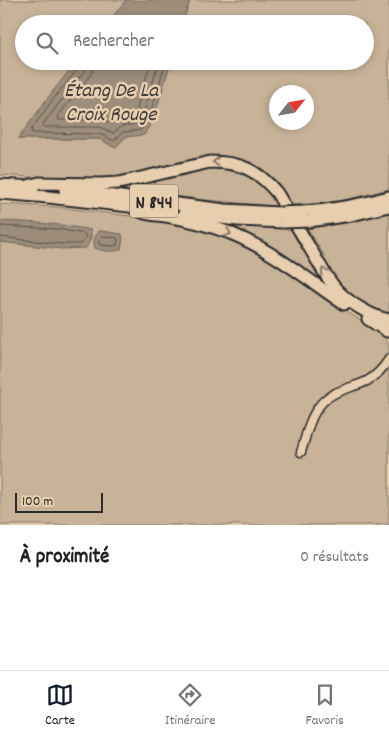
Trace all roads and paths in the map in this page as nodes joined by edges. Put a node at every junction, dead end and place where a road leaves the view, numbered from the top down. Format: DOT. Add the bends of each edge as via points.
graph roads {
  1 [pos="0,185"];
  2 [pos="28,186"];
  3 [pos="0,194"];
  4 [pos="389,196"];
  5 [pos="131,206"];
  6 [pos="389,206"];
  7 [pos="282,217"];
  8 [pos="306,217"];
  9 [pos="388,326"];
  10 [pos="389,359"];
  11 [pos="301,452"];
  1 -- 2 [label="highway, N 844"];
  2 -- 7 [label="highway, N 844"];
  9 -- 2 [label="highway, one-way" via="337,290 277,193 258,174 241,166 210,162 119,182 39,183"];
  3 -- 5 [label="highway, N 844"];
  4 -- 8 [label="highway, N 844"];
  5 -- 7 [label="highway, N 844" via="237,220"];
  5 -- 9 [label="highway, one-way" via="139,212 192,221 248,241 350,308"];
  6 -- 8 [label="highway, N 844" via="351,215"];
  7 -- 8 [label="highway, N 844, bridge"];
  10 -- 11 [label="street" via="369,380 338,391 321,404 312,418"];
}
